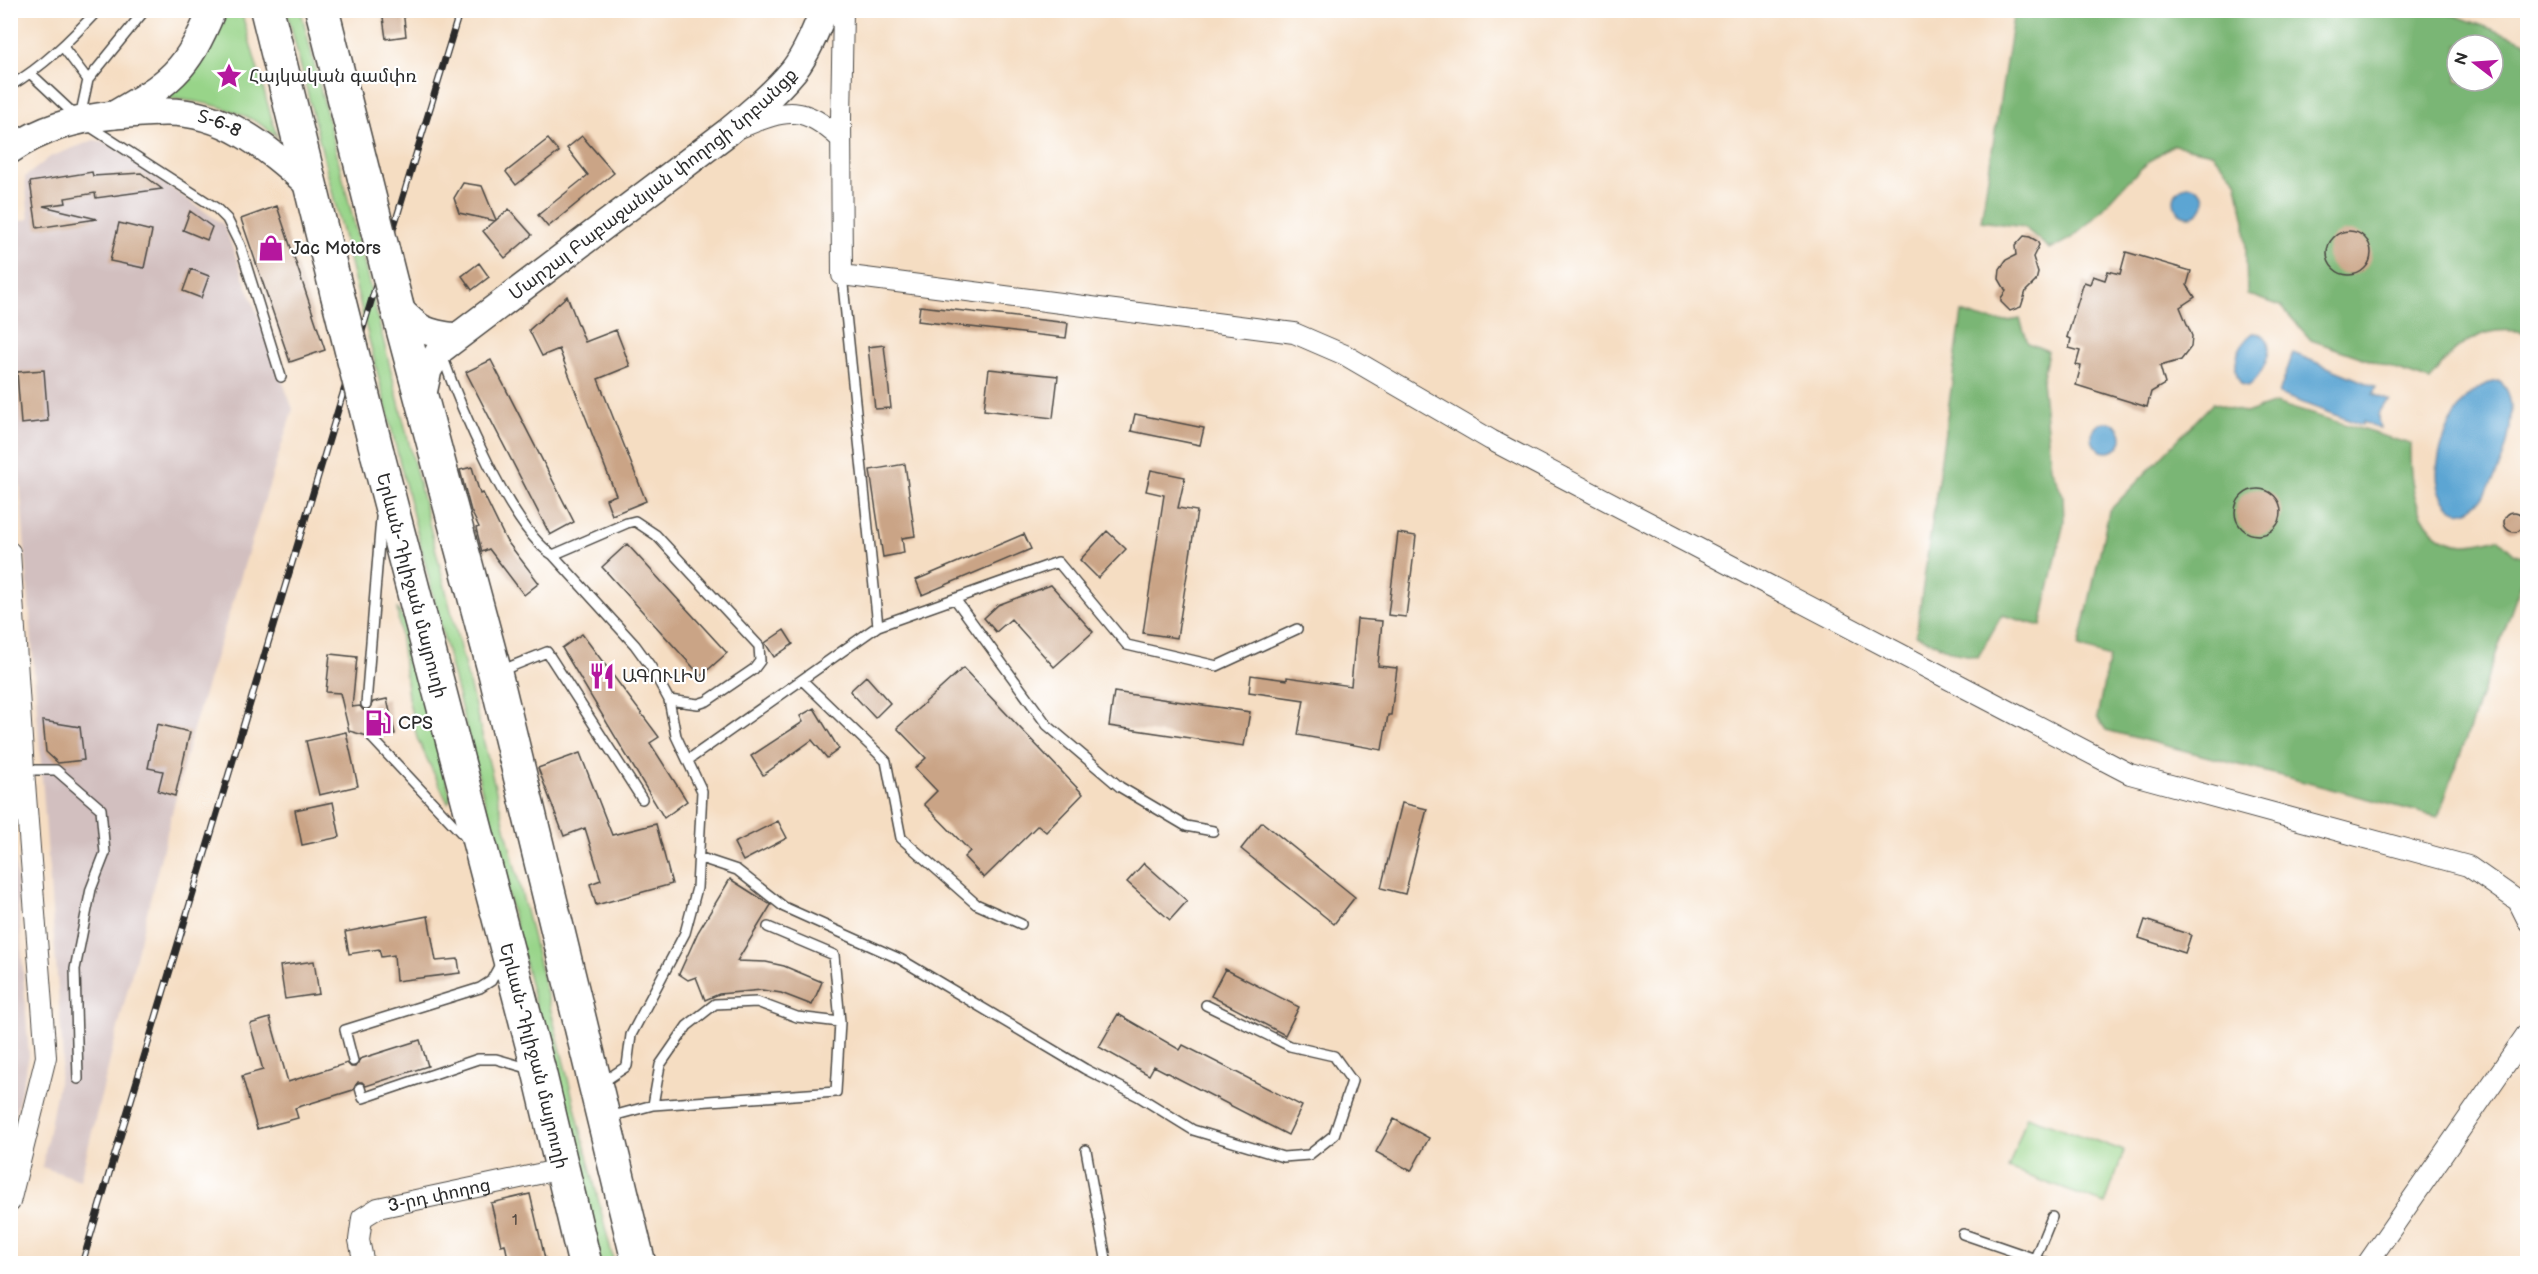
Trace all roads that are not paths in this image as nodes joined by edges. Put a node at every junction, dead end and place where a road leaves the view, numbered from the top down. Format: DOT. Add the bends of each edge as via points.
graph roads {
  1 [pos="98,10"];
  2 [pos="145,10"];
  3 [pos="212,10"];
  4 [pos="267,10"];
  5 [pos="322,10"];
  6 [pos="824,10"];
  7 [pos="843,10"];
  8 [pos="63,47"];
  9 [pos="31,74"];
  10 [pos="88,80"];
  11 [pos="10,87"];
  12 [pos="114,116"];
  13 [pos="79,119"];
  14 [pos="729,132"];
  15 [pos="841,139"];
  16 [pos="10,150"];
  17 [pos="308,183"];
  18 [pos="842,275"];
  19 [pos="397,307"];
  20 [pos="448,343"];
  21 [pos="281,377"];
  22 [pos="422,398"];
  23 [pos="380,464"];
  24 [pos="10,552"];
  25 [pos="554,555"];
  26 [pos="955,599"];
  27 [pos="878,626"];
  28 [pos="1297,629"];
  29 [pos="495,674"];
  30 [pos="802,680"];
  31 [pos="669,700"];
  32 [pos="366,704"];
  33 [pos="373,739"];
  34 [pos="688,760"];
  35 [pos="24,770"];
  36 [pos="642,799"];
  37 [pos="1213,831"];
  38 [pos="481,855"];
  39 [pos="698,857"];
  40 [pos="2528,921"];
  41 [pos="1021,924"];
  42 [pos="768,927"];
  43 [pos="507,950"];
  44 [pos="1206,1005"];
  45 [pos="840,1022"];
  46 [pos="2528,1032"];
  47 [pos="353,1061"];
  48 [pos="539,1071"];
  49 [pos="78,1079"];
  50 [pos="596,1087"];
  51 [pos="360,1088"];
  52 [pos="653,1106"];
  53 [pos="603,1118"];
  54 [pos="1086,1150"];
  55 [pos="562,1169"];
  56 [pos="10,1202"];
  57 [pos="2052,1217"];
  58 [pos="1964,1233"];
  59 [pos="2035,1261"];
  60 [pos="364,1263"];
  61 [pos="585,1263"];
  62 [pos="639,1263"];
  63 [pos="1107,1263"];
  64 [pos="2050,1263"];
  65 [pos="2367,1263"];
  1 -- 8 [label="lane"];
  2 -- 10 [label="lane"];
  3 -- 12 [label="street, Տ-6-8 / Տ-6-8" via="202,35 178,72 159,89"];
  4 -- 17 [label="highway, Երևան-Դիլիջան մայրուղի"];
  5 -- 19 [label="highway, bridge"];
  6 -- 14 [label="street, Մարշալ Բաբաջանյան փողոցի նրբանցք" via="795,69"];
  7 -- 15 [label="street"];
  8 -- 9 [label="lane"];
  8 -- 10 [label="lane"];
  9 -- 11 [label="lane"];
  9 -- 13 [label="lane"];
  10 -- 13 [label="lane"];
  12 -- 13 [label="street, Տ-6-8 / Տ-6-8"];
  12 -- 17 [label="street, Տ-6-8 / Տ-6-8" via="167,112 206,117 231,126 266,147"];
  13 -- 16 [label="street, Տ-6-8 / Տ-6-8"];
  13 -- 21 [label="lane" via="227,219 240,245"];
  14 -- 15 [label="street" via="786,112 807,114"];
  14 -- 20 [label="street, Մարշալ Բաբաջանյան փողոցի նրբանցք"];
  15 -- 18 [label="street"];
  17 -- 23 [label="highway, Երևան-Դիլիջան մայրուղի, bridge"];
  18 -- 27 [label="lane"];
  18 -- 40 [label="street" via="1294,333 1346,355 1491,440 2130,774 2468,866 2518,901"];
  19 -- 20 [label="street" via="419,328"];
  19 -- 22 [label="highway"];
  20 -- 22 [label="street" via="428,370"];
  20 -- 25 [label="lane" via="451,382 480,447 524,526 542,548"];
  22 -- 29 [label="highway"];
  23 -- 32 [label="lane"];
  23 -- 38 [label="highway, Երևան-Դիլիջան մայրուղի"];
  24 -- 35 [label="street"];
  25 -- 31 [label="lane" via="635,645"];
  25 -- 31 [label="lane" via="635,521 656,535 759,646 760,661 754,669 707,702"];
  26 -- 27 [label="lane"];
  26 -- 28 [label="lane" via="1058,562 1127,645 1216,666"];
  26 -- 37 [label="lane" via="1047,725 1120,788 1186,826"];
  27 -- 30 [label="lane"];
  29 -- 36 [label="lane" via="547,652"];
  29 -- 50 [label="highway"];
  30 -- 34 [label="lane"];
  30 -- 41 [label="lane" via="886,761 901,838 976,904"];
  31 -- 34 [label="lane" via="676,736"];
  33 -- 38 [label="lane"];
  34 -- 39 [label="lane" via="702,791"];
  35 -- 49 [label="lane" via="56,770 101,808 105,853 91,889 75,969"];
  35 -- 56 [label="street" via="46,1057"];
  38 -- 43 [label="highway, Երևան-Դիլիջան մայրուղի"];
  39 -- 44 [label="lane" via="737,870 784,906 900,958 1193,1130 1283,1157 1309,1155 1334,1135 1352,1081 1334,1056 1290,1046"];
  39 -- 50 [label="lane" via="697,888 685,933 631,1035 627,1066"];
  42 -- 45 [label="lane" via="834,955"];
  43 -- 47 [label="lane" via="491,981 480,988 345,1030"];
  43 -- 48 [label="highway, Երևան-Դիլիջան մայրուղի"];
  45 -- 52 [label="lane" via="797,1017 757,1002 715,1004 687,1026 660,1065"];
  45 -- 52 [label="lane" via="836,1092"];
  46 -- 65 [label="street"];
  48 -- 51 [label="lane" via="496,1059 478,1059 363,1098"];
  48 -- 55 [label="highway, Երևան-Դիլիջան մայրուղի"];
  50 -- 53 [label="highway"];
  52 -- 53 [label="lane"];
  53 -- 62 [label="highway"];
  54 -- 63 [label="lane"];
  55 -- 60 [label="street, 3-րդ փողոց" via="378,1208 362,1218 359,1240"];
  55 -- 61 [label="highway, Երևան-Դիլիջան մայրուղի"];
  57 -- 59 [label="lane"];
  58 -- 59 [label="lane"];
  59 -- 64 [label="lane"];
}
